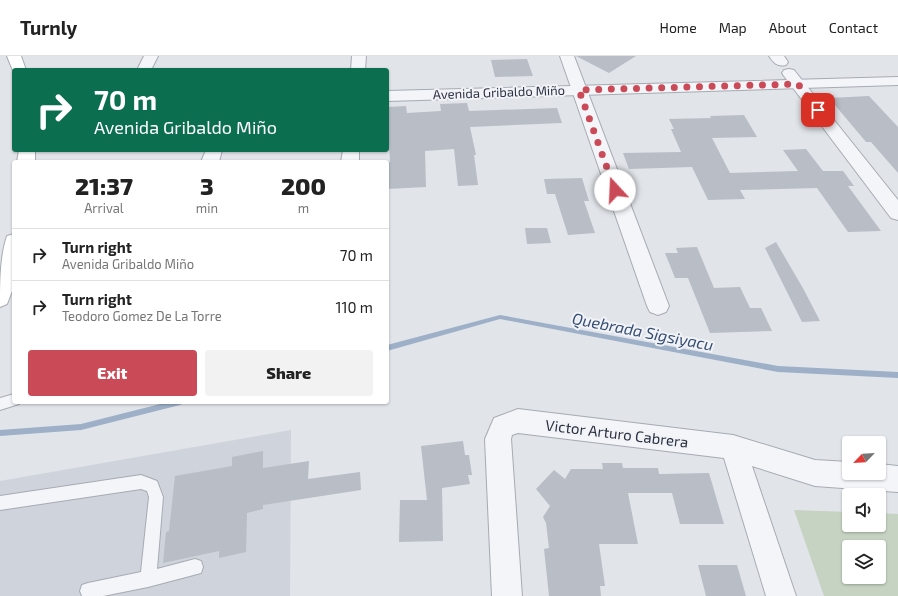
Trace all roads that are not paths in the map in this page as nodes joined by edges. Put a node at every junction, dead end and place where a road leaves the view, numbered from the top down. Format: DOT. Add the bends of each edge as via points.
graph roads {
  1 [pos="14,56"];
  2 [pos="151,56"];
  3 [pos="359,56"];
  4 [pos="567,56"];
  5 [pos="18,68"];
  6 [pos="145,68"];
  7 [pos="358,68"];
  8 [pos="786,69"];
  9 [pos="898,70"];
  10 [pos="898,81"];
  11 [pos="389,83"];
  12 [pos="576,84"];
  13 [pos="389,96"];
  14 [pos="898,213"];
  15 [pos="12,251"];
  16 [pos="0,298"];
  17 [pos="658,306"];
  18 [pos="12,401"];
  19 [pos="0,404"];
  20 [pos="733,447"];
  21 [pos="898,479"];
  22 [pos="0,503"];
  23 [pos="195,567"];
  24 [pos="148,579"];
  25 [pos="88,590"];
  26 [pos="507,596"];
  27 [pos="781,596"];
  1 -- 5 [label="main road"];
  2 -- 6 [label="street"];
  3 -- 7 [label="street"];
  4 -- 12 [label="street"];
  8 -- 9 [label="street, Avenida Gribaldo Miño"];
  8 -- 10 [label="street, Avenida Gribaldo Miño"];
  8 -- 12 [label="street, Avenida Gribaldo Miño"];
  8 -- 14 [label="street"];
  11 -- 12 [label="street, Avenida Gribaldo Miño"];
  12 -- 13 [label="street, Avenida Gribaldo Miño"];
  12 -- 17 [label="street"];
  15 -- 16 [label="main road"];
  18 -- 19 [label="lane"];
  20 -- 21 [label="street, Victor Arturo Cabrera" via="815,473"];
  20 -- 26 [label="street, Victor Arturo Cabrera" via="518,421 503,426 498,439"];
  20 -- 27 [label="street"];
  22 -- 24 [label="lane" via="141,482 152,486 156,497"];
  23 -- 24 [label="lane"];
  24 -- 25 [label="lane"];
}
